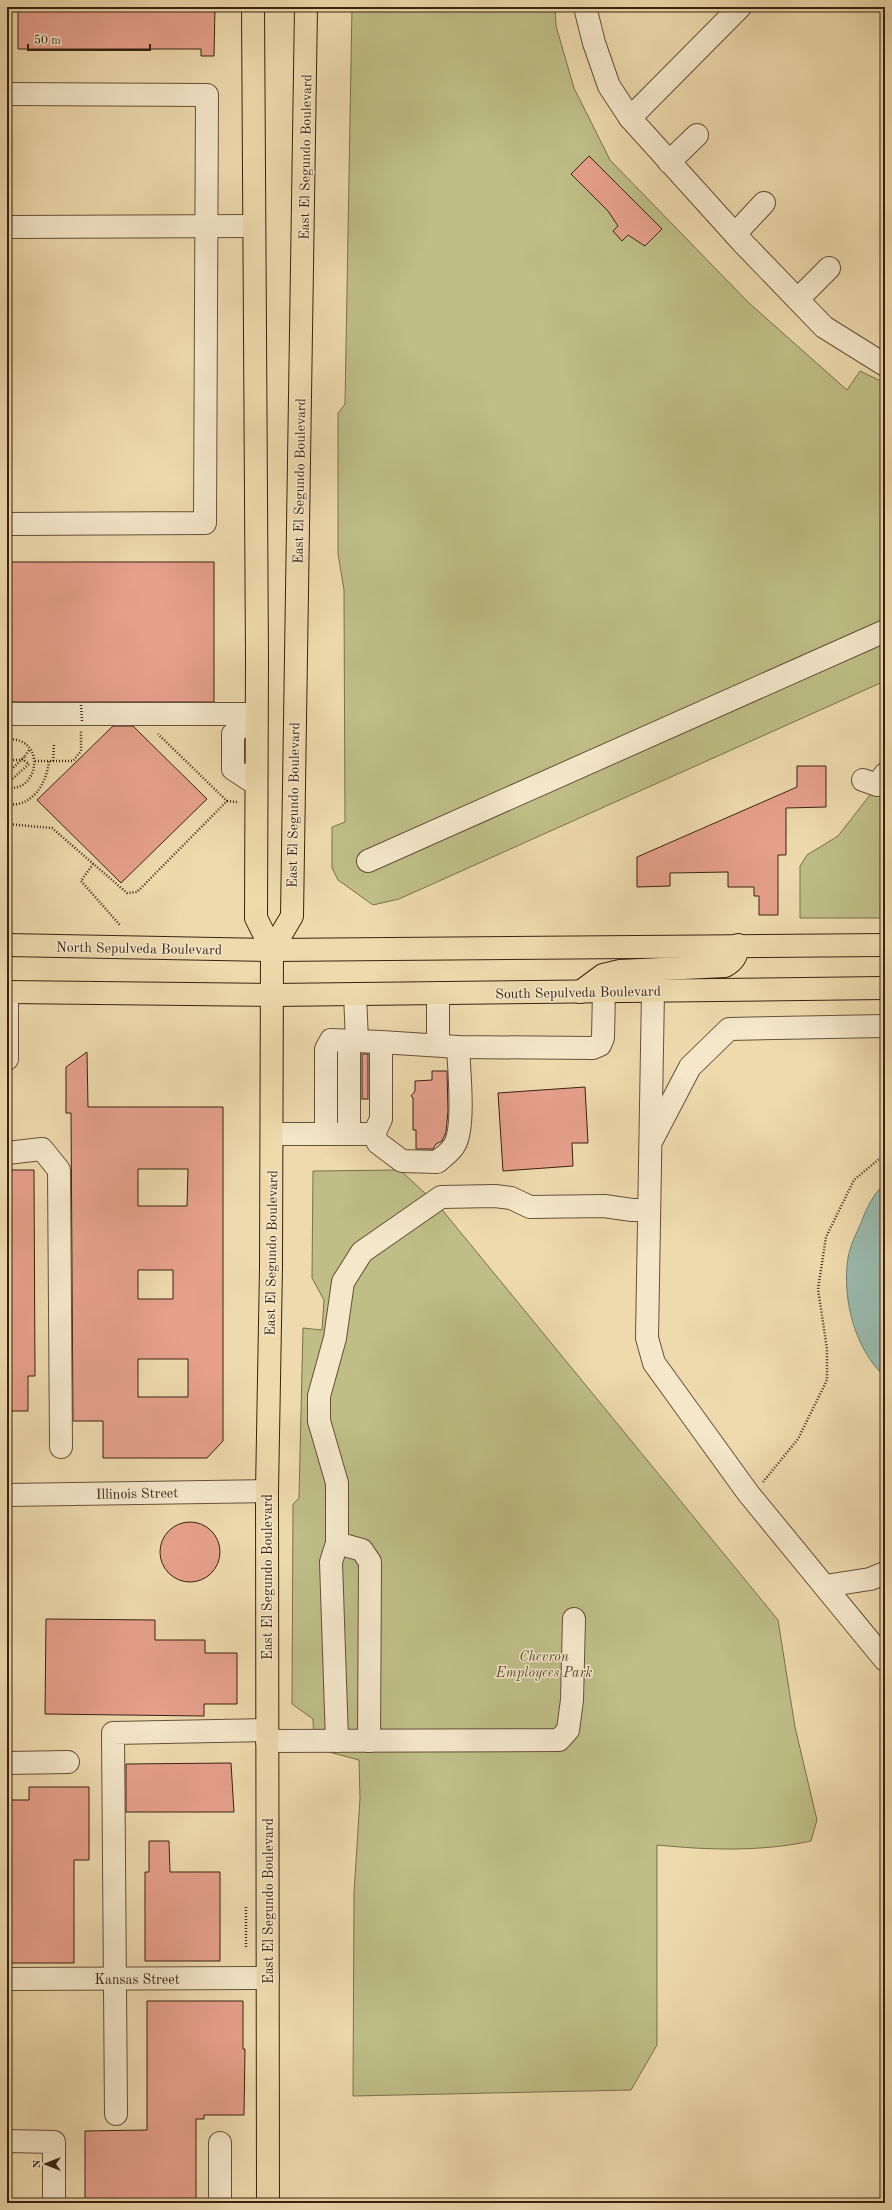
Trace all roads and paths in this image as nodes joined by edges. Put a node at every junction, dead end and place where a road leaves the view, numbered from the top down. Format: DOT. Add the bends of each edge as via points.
graph roads {
  1 [pos="253,7"];
  2 [pos="306,7"];
  3 [pos="585,7"];
  4 [pos="740,7"];
  5 [pos="7,94"];
  6 [pos="630,118"];
  7 [pos="697,135"];
  8 [pos="669,162"];
  9 [pos="764,203"];
  10 [pos="207,226"];
  11 [pos="253,226"];
  12 [pos="7,227"];
  13 [pos="735,234"];
  14 [pos="829,268"];
  15 [pos="798,300"];
  16 [pos="885,365"];
  17 [pos="7,524"];
  18 [pos="885,632"];
  19 [pos="81,705"];
  20 [pos="7,714"];
  21 [pos="256,714"];
  22 [pos="153,729"];
  23 [pos="7,739"];
  24 [pos="54,744"];
  25 [pos="30,749"];
  26 [pos="7,760"];
  27 [pos="35,761"];
  28 [pos="48,761"];
  29 [pos="53,761"];
  30 [pos="7,766"];
  31 [pos="885,774"];
  32 [pos="7,776"];
  33 [pos="863,780"];
  34 [pos="7,787"];
  35 [pos="11,788"];
  36 [pos="227,801"];
  37 [pos="237,802"];
  38 [pos="9,804"];
  39 [pos="7,824"];
  40 [pos="368,862"];
  41 [pos="93,864"];
  42 [pos="120,925"];
  43 [pos="7,945"];
  44 [pos="738,945"];
  45 [pos="885,945"];
  46 [pos="272,950"];
  47 [pos="885,988"];
  48 [pos="604,991"];
  49 [pos="653,991"];
  50 [pos="7,992"];
  51 [pos="580,992"];
  52 [pos="438,993"];
  53 [pos="356,994"];
  54 [pos="272,995"];
  55 [pos="7,996"];
  56 [pos="885,1026"];
  57 [pos="353,1041"];
  58 [pos="381,1042"];
  59 [pos="448,1046"];
  60 [pos="7,1059"];
  61 [pos="272,1134"];
  62 [pos="326,1134"];
  63 [pos="349,1134"];
  64 [pos="374,1134"];
  65 [pos="7,1153"];
  66 [pos="650,1153"];
  67 [pos="885,1154"];
  68 [pos="649,1210"];
  69 [pos="61,1447"];
  70 [pos="267,1491"];
  71 [pos="7,1495"];
  72 [pos="751,1496"];
  73 [pos="337,1543"];
  74 [pos="885,1573"];
  75 [pos="825,1586"];
  76 [pos="574,1619"];
  77 [pos="885,1660"];
  78 [pos="267,1736"];
  79 [pos="337,1741"];
  80 [pos="369,1741"];
  81 [pos="68,1762"];
  82 [pos="7,1763"];
  83 [pos="246,1907"];
  84 [pos="246,1948"];
  85 [pos="268,1978"];
  86 [pos="7,1979"];
  87 [pos="114,1979"];
  88 [pos="116,2114"];
  89 [pos="7,2141"];
  90 [pos="220,2143"];
  91 [pos="54,2203"];
  92 [pos="220,2203"];
  93 [pos="268,2203"];
  1 -- 11 [label="main road, East El Segundo Boulevard"];
  2 -- 46 [label="main road, East El Segundo Boulevard" via="292,916"];
  3 -- 6 [label="street" via="609,86"];
  4 -- 6 [label="street"];
  5 -- 10 [label="street" via="207,95"];
  6 -- 8 [label="street"];
  7 -- 8 [label="street"];
  8 -- 13 [label="street"];
  9 -- 13 [label="street"];
  10 -- 11 [label="street"];
  10 -- 12 [label="street"];
  10 -- 17 [label="street" via="205,524"];
  11 -- 21 [label="main road, East El Segundo Boulevard"];
  13 -- 15 [label="street"];
  14 -- 15 [label="street"];
  15 -- 16 [label="street" via="824,327"];
  18 -- 40 [label="street"];
  19 -- 29 [label="path, bridge" via="81,751 73,761"];
  20 -- 21 [label="street"];
  21 -- 46 [label="main road, East El Segundo Boulevard" via="256,918"];
  22 -- 36 [label="path"];
  23 -- 25 [label="path" via="22,742"];
  24 -- 29 [label="path"];
  25 -- 26 [label="path, bridge" via="22,760"];
  25 -- 27 [label="path"];
  27 -- 28 [label="path"];
  27 -- 35 [label="path" via="31,776 26,782"];
  28 -- 29 [label="path"];
  28 -- 38 [label="path" via="42,787 32,798"];
  30 -- 32 [label="path" via="11,770 22,759 28,764 11,780"];
  31 -- 33 [label="street" via="877,785"];
  34 -- 35 [label="path"];
  35 -- 38 [label="path"];
  36 -- 37 [label="path"];
  36 -- 41 [label="path" via="137,892 127,893"];
  39 -- 41 [label="path" via="52,828"];
  41 -- 42 [label="path" via="81,882"];
  43 -- 46 [label="main road, North Sepulveda Boulevard"];
  44 -- 45 [label="main road"];
  44 -- 46 [label="main road"];
  44 -- 51 [label="main road" via="733,962 725,966 620,971 603,975"];
  46 -- 54 [label="main road, East El Segundo Boulevard"];
  47 -- 49 [label="main road, South Sepulveda Boulevard"];
  48 -- 49 [label="main road, South Sepulveda Boulevard"];
  48 -- 51 [label="main road, South Sepulveda Boulevard"];
  48 -- 59 [label="street" via="603,1038 600,1045 593,1048"];
  49 -- 66 [label="street"];
  50 -- 54 [label="main road"];
  51 -- 52 [label="main road, South Sepulveda Boulevard"];
  52 -- 53 [label="main road, South Sepulveda Boulevard"];
  52 -- 59 [label="street"];
  53 -- 54 [label="main road, South Sepulveda Boulevard"];
  53 -- 57 [label="street"];
  54 -- 61 [label="main road, East El Segundo Boulevard"];
  55 -- 60 [label="street"];
  56 -- 66 [label="street" via="729,1029 690,1067 654,1133"];
  57 -- 58 [label="street"];
  57 -- 62 [label="street" via="331,1040 326,1049"];
  57 -- 63 [label="street"];
  58 -- 59 [label="street"];
  58 -- 64 [label="street" via="381,1119"];
  59 -- 64 [label="street" via="459,1126 455,1144 437,1162 402,1161 378,1143"];
  61 -- 62 [label="street"];
  61 -- 70 [label="main road, East El Segundo Boulevard"];
  62 -- 63 [label="street"];
  63 -- 64 [label="street"];
  65 -- 69 [label="street" via="42,1149 59,1170"];
  66 -- 68 [label="street"];
  67 -- 72 [label="path" via="854,1180 826,1237 818,1288 827,1349 827,1380 798,1439"];
  68 -- 72 [label="street" via="646,1338 654,1363"];
  68 -- 73 [label="street" via="604,1206 530,1207 511,1198 495,1196 441,1196 362,1252 343,1282 335,1338 319,1396 319,1421 337,1483"];
  70 -- 71 [label="street, Illinois Street"];
  70 -- 78 [label="main road, East El Segundo Boulevard"];
  72 -- 75 [label="street"];
  73 -- 79 [label="street" via="331,1562"];
  73 -- 80 [label="street" via="362,1550 370,1562"];
  74 -- 75 [label="street" via="870,1579"];
  75 -- 77 [label="street"];
  76 -- 80 [label="street" via="570,1715 568,1730 559,1740"];
  78 -- 79 [label="street"];
  78 -- 85 [label="main road, East El Segundo Boulevard"];
  78 -- 87 [label="street" via="113,1733"];
  79 -- 80 [label="street"];
  81 -- 82 [label="street"];
  83 -- 84 [label="path"];
  85 -- 87 [label="street, Kansas Street"];
  85 -- 93 [label="main road, East El Segundo Boulevard"];
  86 -- 87 [label="street, Kansas Street"];
  87 -- 88 [label="street"];
  89 -- 91 [label="street" via="54,2142"];
  90 -- 92 [label="street"];
}
